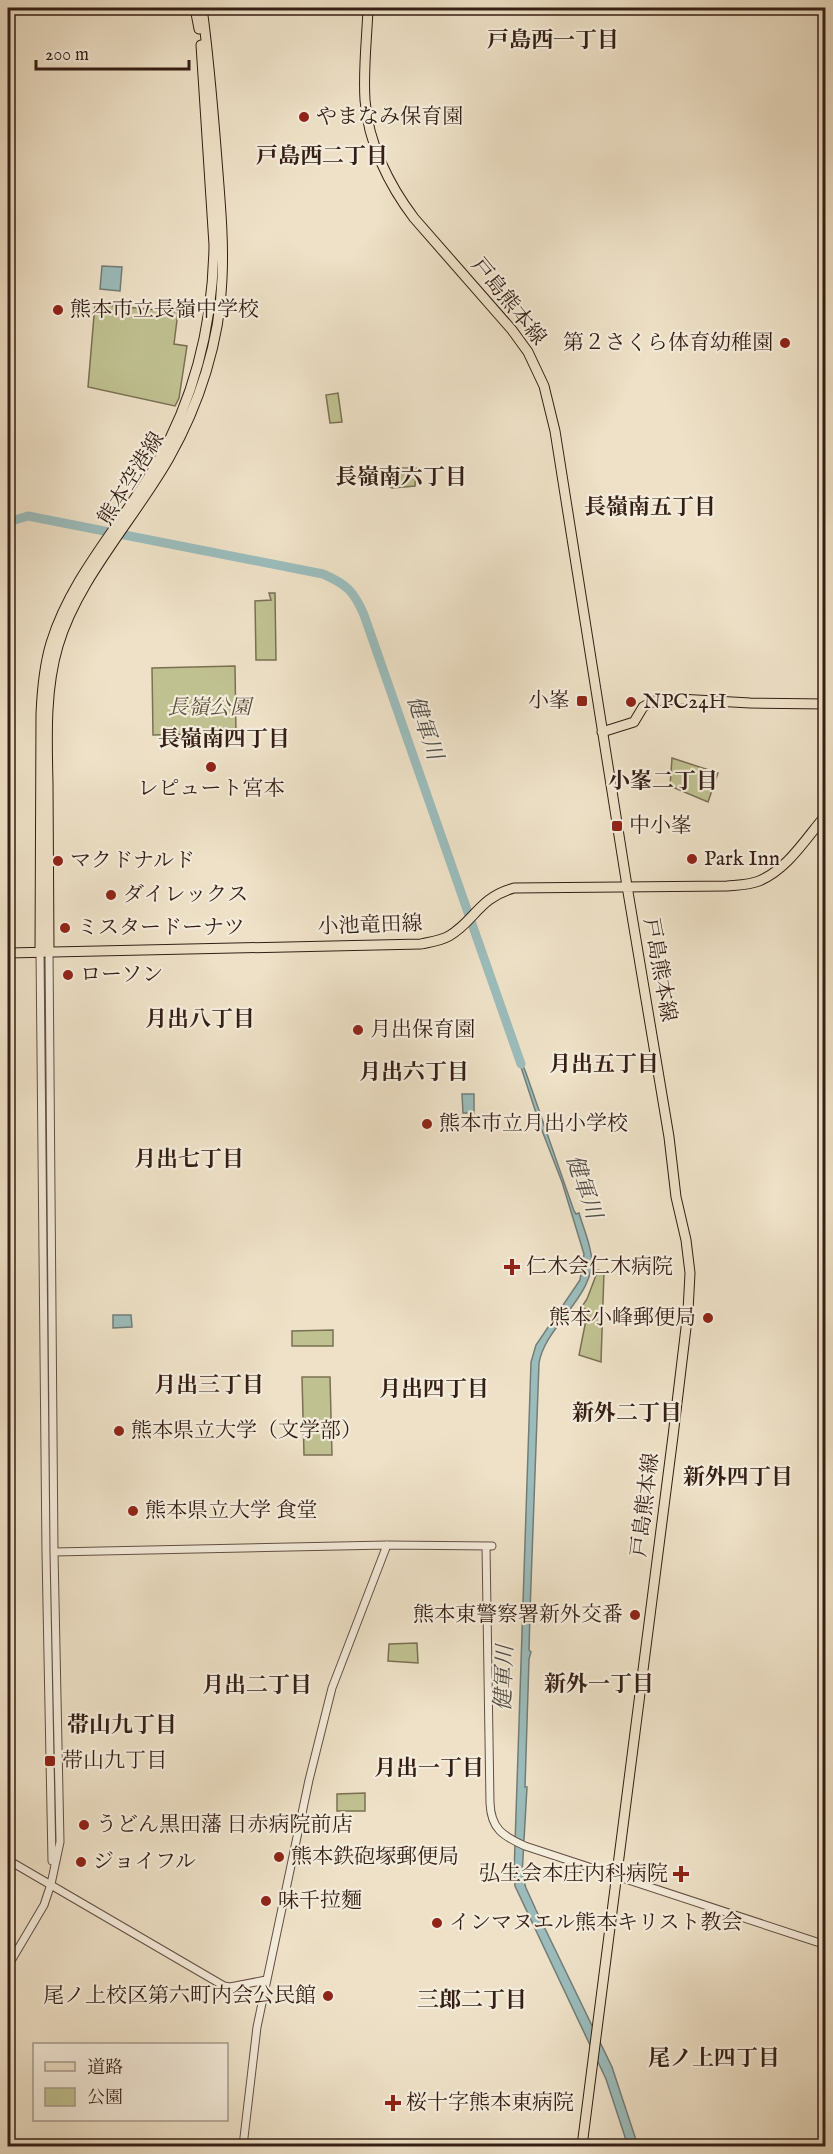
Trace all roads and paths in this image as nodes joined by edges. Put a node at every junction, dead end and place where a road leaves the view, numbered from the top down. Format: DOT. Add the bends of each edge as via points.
graph roads {
  1 [pos="195,8"];
  2 [pos="202,8"];
  3 [pos="368,8"];
  4 [pos="825,704"];
  5 [pos="602,732"];
  6 [pos="825,815"];
  7 [pos="627,886"];
  8 [pos="45,952"];
  9 [pos="8,953"];
  10 [pos="387,1545"];
  11 [pos="54,1552"];
  12 [pos="8,1860"];
  13 [pos="617,1876"];
  14 [pos="51,1884"];
  15 [pos="825,1945"];
  16 [pos="8,1966"];
  17 [pos="266,1980"];
  18 [pos="243,2146"];
  19 [pos="582,2146"];
  1 -- 8 [label="main road, 熊本空港線" via="205,84 214,245 206,338 192,389 174,432 81,579 51,643 42,686 40,772"];
  2 -- 8 [label="main road, 熊本空港線" via="222,247 217,326 186,425 157,480 84,590 58,644 47,732"];
  3 -- 5 [label="main road, 戸島熊本線" via="365,100 388,178 424,231 512,330 544,386 555,431"];
  4 -- 5 [label="main road" via="654,701 643,707 634,722"];
  5 -- 7 [label="main road, 戸島熊本線"];
  6 -- 7 [label="main road, 小池竜田線" via="790,858 759,881 727,886"];
  7 -- 8 [label="main road, 小池竜田線" via="514,888 495,895 449,936 421,944"];
  7 -- 13 [label="main road, 戸島熊本線" via="690,1277"];
  8 -- 9 [label="main road"];
  8 -- 11 [label="street"];
  8 -- 14 [label="street"];
  10 -- 11 [label="street"];
  10 -- 13 [label="street" via="489,1546 490,1816 495,1826 525,1846"];
  10 -- 17 [label="street" via="332,1688"];
  11 -- 14 [label="street" via="60,1842"];
  12 -- 14 [label="street"];
  13 -- 15 [label="street"];
  13 -- 19 [label="main road, 戸島熊本線"];
  14 -- 16 [label="street" via="44,1905"];
  14 -- 17 [label="street" via="224,1986"];
  17 -- 18 [label="street" via="256,2027"];
}
